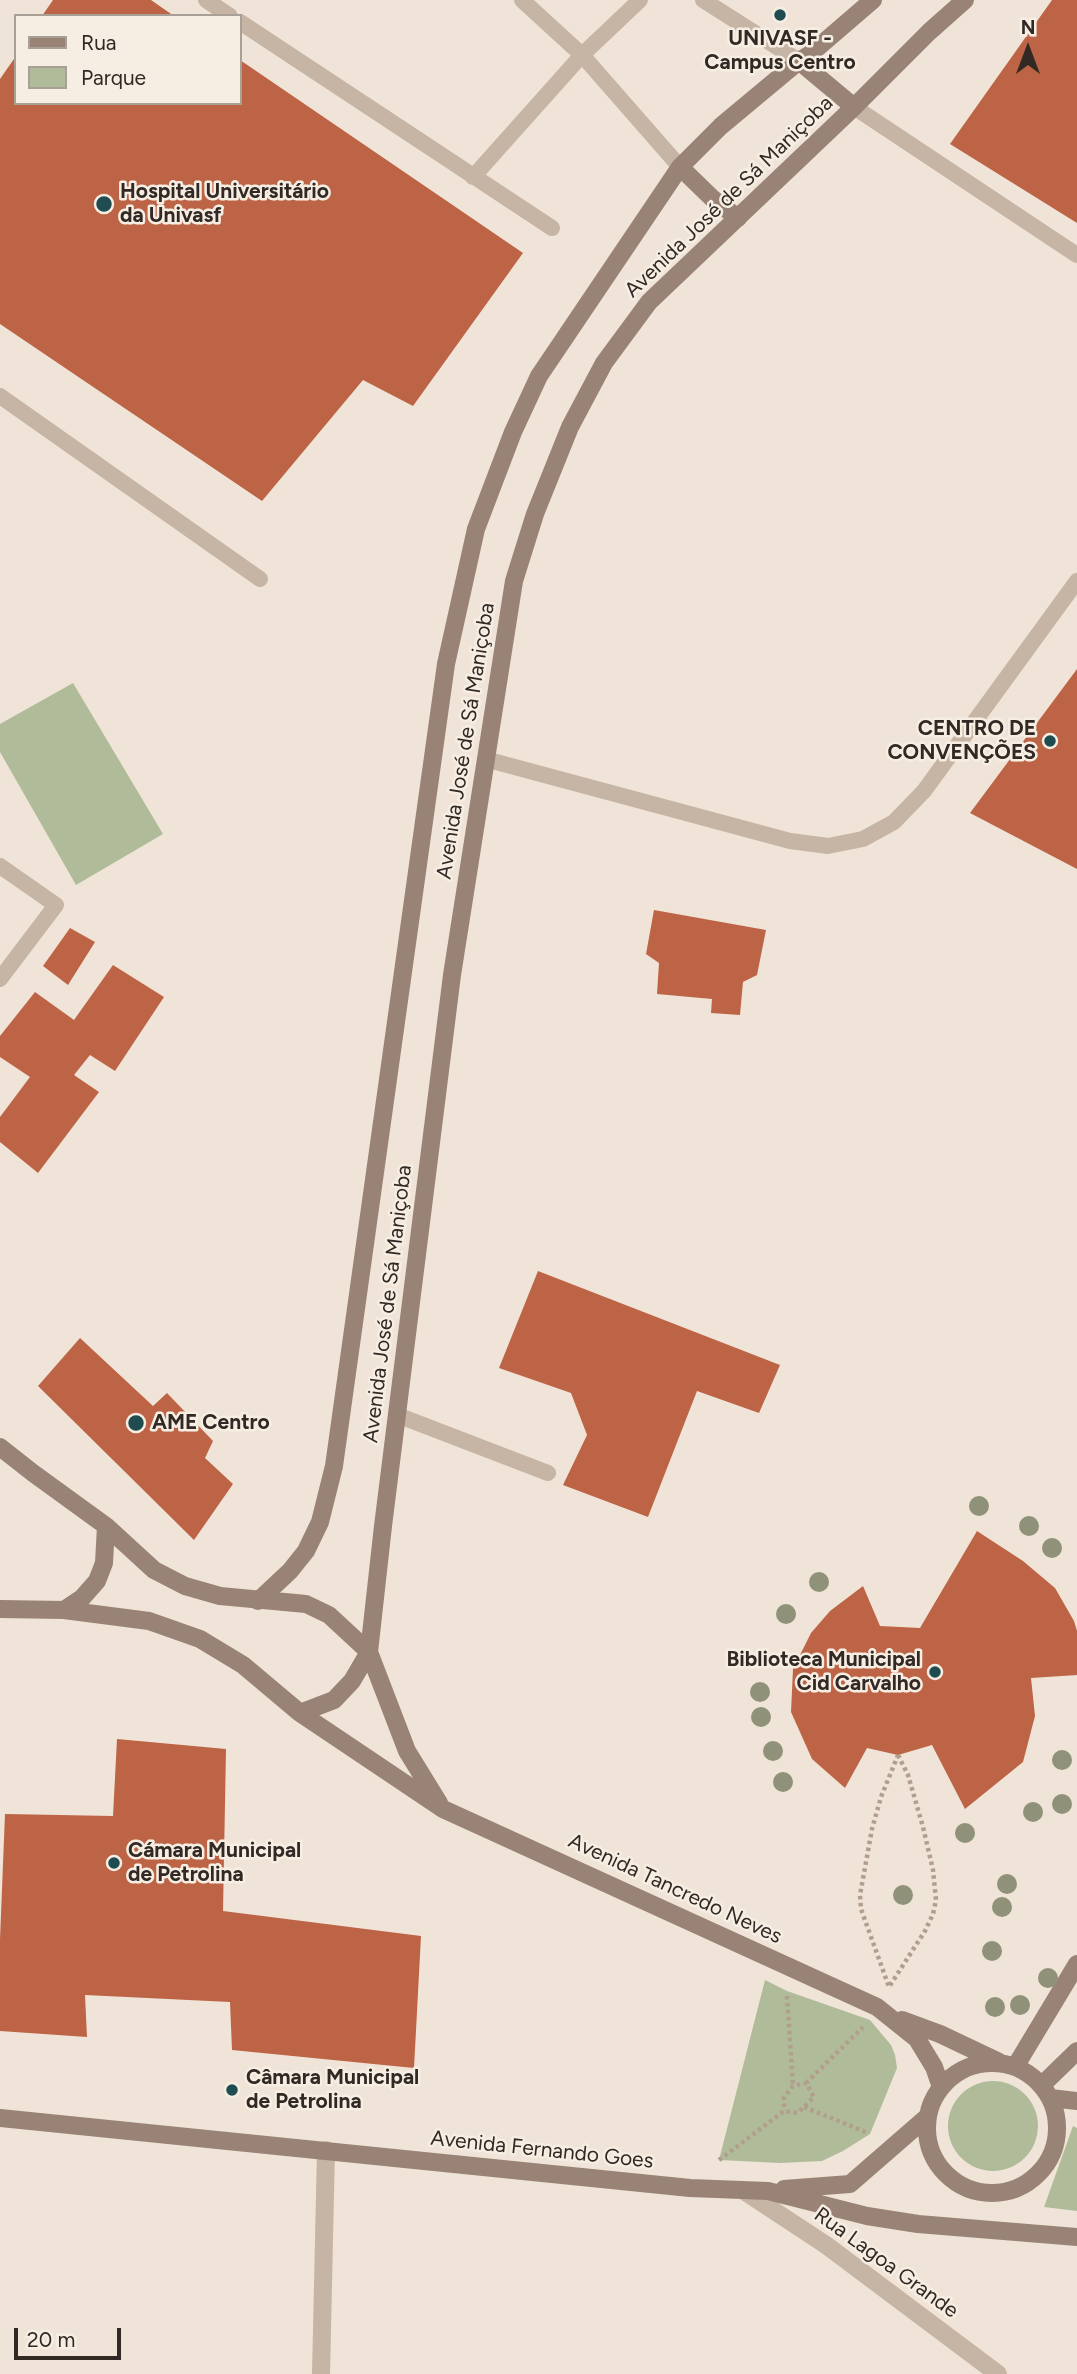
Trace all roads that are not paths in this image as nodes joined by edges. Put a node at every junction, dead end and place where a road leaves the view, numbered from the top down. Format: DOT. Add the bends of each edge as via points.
graph roads {
  1 [pos="206,0"];
  2 [pos="522,0"];
  3 [pos="640,0"];
  4 [pos="703,0"];
  5 [pos="873,0"];
  6 [pos="965,0"];
  7 [pos="227,14"];
  8 [pos="242,23"];
  9 [pos="582,55"];
  10 [pos="799,61"];
  11 [pos="855,107"];
  12 [pos="680,167"];
  13 [pos="473,177"];
  14 [pos="738,218"];
  15 [pos="552,228"];
  16 [pos="1077,255"];
  17 [pos="0,396"];
  18 [pos="260,579"];
  19 [pos="1077,581"];
  20 [pos="485,759"];
  21 [pos="0,866"];
  22 [pos="0,979"];
  23 [pos="397,1415"];
  24 [pos="0,1447"];
  25 [pos="548,1473"];
  26 [pos="106,1526"];
  27 [pos="258,1601"];
  28 [pos="0,1609"];
  29 [pos="64,1610"];
  30 [pos="369,1652"];
  31 [pos="300,1713"];
  32 [pos="443,1809"];
  33 [pos="1077,1964"];
  34 [pos="878,2017"];
  35 [pos="1077,2051"];
  36 [pos="1008,2065"];
  37 [pos="941,2087"];
  38 [pos="1046,2092"];
  39 [pos="1077,2101"];
  40 [pos="928,2117"];
  41 [pos="0,2118"];
  42 [pos="326,2150"];
  43 [pos="744,2191"];
  44 [pos="768,2191"];
  45 [pos="1077,2237"];
  46 [pos="321,2374"];
  47 [pos="998,2374"];
  1 -- 7 [label="lane"];
  2 -- 9 [label="lane"];
  3 -- 9 [label="lane"];
  4 -- 10 [label="lane"];
  5 -- 10 [label="main road, Avenida José de Sá Maniçoba"];
  6 -- 11 [label="main road, Avenida José de Sá Maniçoba"];
  8 -- 13 [label="lane"];
  9 -- 12 [label="lane"];
  9 -- 13 [label="lane"];
  10 -- 11 [label="main road"];
  10 -- 12 [label="main road, Avenida José de Sá Maniçoba"];
  11 -- 14 [label="main road, Avenida José de Sá Maniçoba"];
  11 -- 16 [label="lane"];
  12 -- 14 [label="main road"];
  12 -- 27 [label="main road, Avenida José de Sá Maniçoba" via="540,376 476,529 446,664 334,1466 320,1522 306,1551"];
  13 -- 15 [label="lane"];
  14 -- 20 [label="main road, Avenida José de Sá Maniçoba" via="649,302 604,363 570,427 514,581"];
  17 -- 18 [label="lane"];
  19 -- 20 [label="lane" via="924,791 894,822 863,839 828,846 790,841"];
  20 -- 23 [label="main road, Avenida José de Sá Maniçoba" via="452,975"];
  21 -- 22 [label="lane" via="56,905"];
  23 -- 25 [label="lane"];
  23 -- 30 [label="main road, Avenida José de Sá Maniçoba"];
  24 -- 26 [label="main road"];
  26 -- 27 [label="main road" via="154,1570 185,1587"];
  26 -- 29 [label="main road" via="104,1563 97,1581"];
  27 -- 30 [label="main road" via="306,1604 328,1615"];
  28 -- 29 [label="main road, Avenida Tancredo Neves"];
  29 -- 31 [label="main road, Avenida Tancredo Neves" via="149,1621 200,1639 243,1665"];
  30 -- 31 [label="main road" via="334,1700"];
  30 -- 32 [label="main road" via="407,1751"];
  31 -- 32 [label="main road, Avenida Tancredo Neves"];
  32 -- 34 [label="main road, Avenida Tancredo Neves" via="877,2007"];
  33 -- 36 [label="main road"];
  34 -- 36 [label="main road, Avenida Tancredo Neves" via="940,2034"];
  34 -- 37 [label="main road, Avenida Tancredo Neves" via="917,2039"];
  35 -- 38 [label="main road"];
  36 -- 37 [label="main road" via="979,2064"];
  36 -- 38 [label="main road" via="1030,2074"];
  37 -- 40 [label="main road"];
  38 -- 39 [label="main road"];
  38 -- 40 [label="main road" via="1057,2119 1057,2141 1041,2171 1014,2190 980,2191 950,2178 935,2161 928,2140"];
  40 -- 44 [label="main road" via="850,2184"];
  41 -- 42 [label="main road, Avenida Fernando Goes"];
  42 -- 43 [label="main road, Avenida Fernando Goes"];
  42 -- 46 [label="street"];
  43 -- 44 [label="main road, Avenida Fernando Goes"];
  43 -- 47 [label="street, Rua Lagoa Grande" via="826,2245"];
  44 -- 45 [label="main road, Avenida Fernando Goes" via="918,2224"];
}
